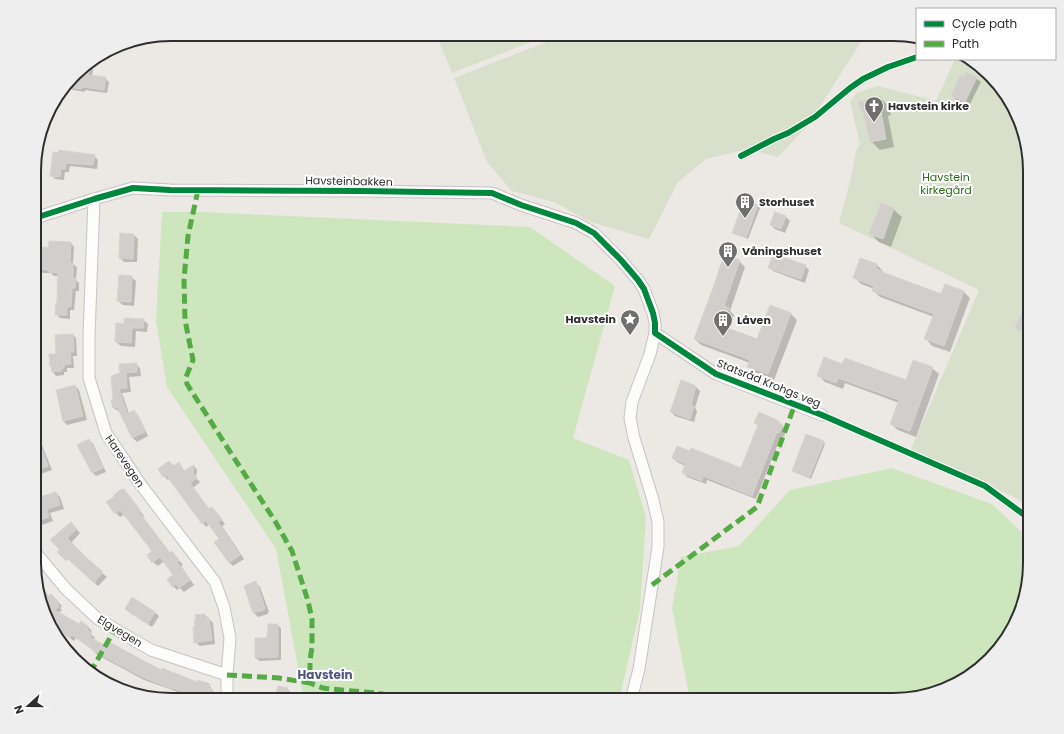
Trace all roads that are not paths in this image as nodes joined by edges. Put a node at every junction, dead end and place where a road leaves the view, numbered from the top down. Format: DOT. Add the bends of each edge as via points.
graph roads {
  1 [pos="94,198"];
  2 [pos="41,216"];
  3 [pos="655,333"];
  4 [pos="822,415"];
  5 [pos="41,559"];
  6 [pos="227,675"];
  7 [pos="227,693"];
  8 [pos="633,693"];
  1 -- 2 [label="street, Havsteinbakken"];
  1 -- 3 [label="street, Havsteinbakken" via="132,188 492,193 576,223 594,233 638,280 653,313"];
  1 -- 6 [label="street, Harevegen" via="88,378 106,433 141,485 214,582 224,607 230,638"];
  3 -- 4 [label="street, Statsråd Krohgs veg" via="716,374"];
  3 -- 8 [label="street" via="632,402 630,418 658,522 658,547"];
  5 -- 6 [label="street, Elgvegen" via="66,589 98,619 151,650"];
  6 -- 7 [label="street, Harevegen"];
}
